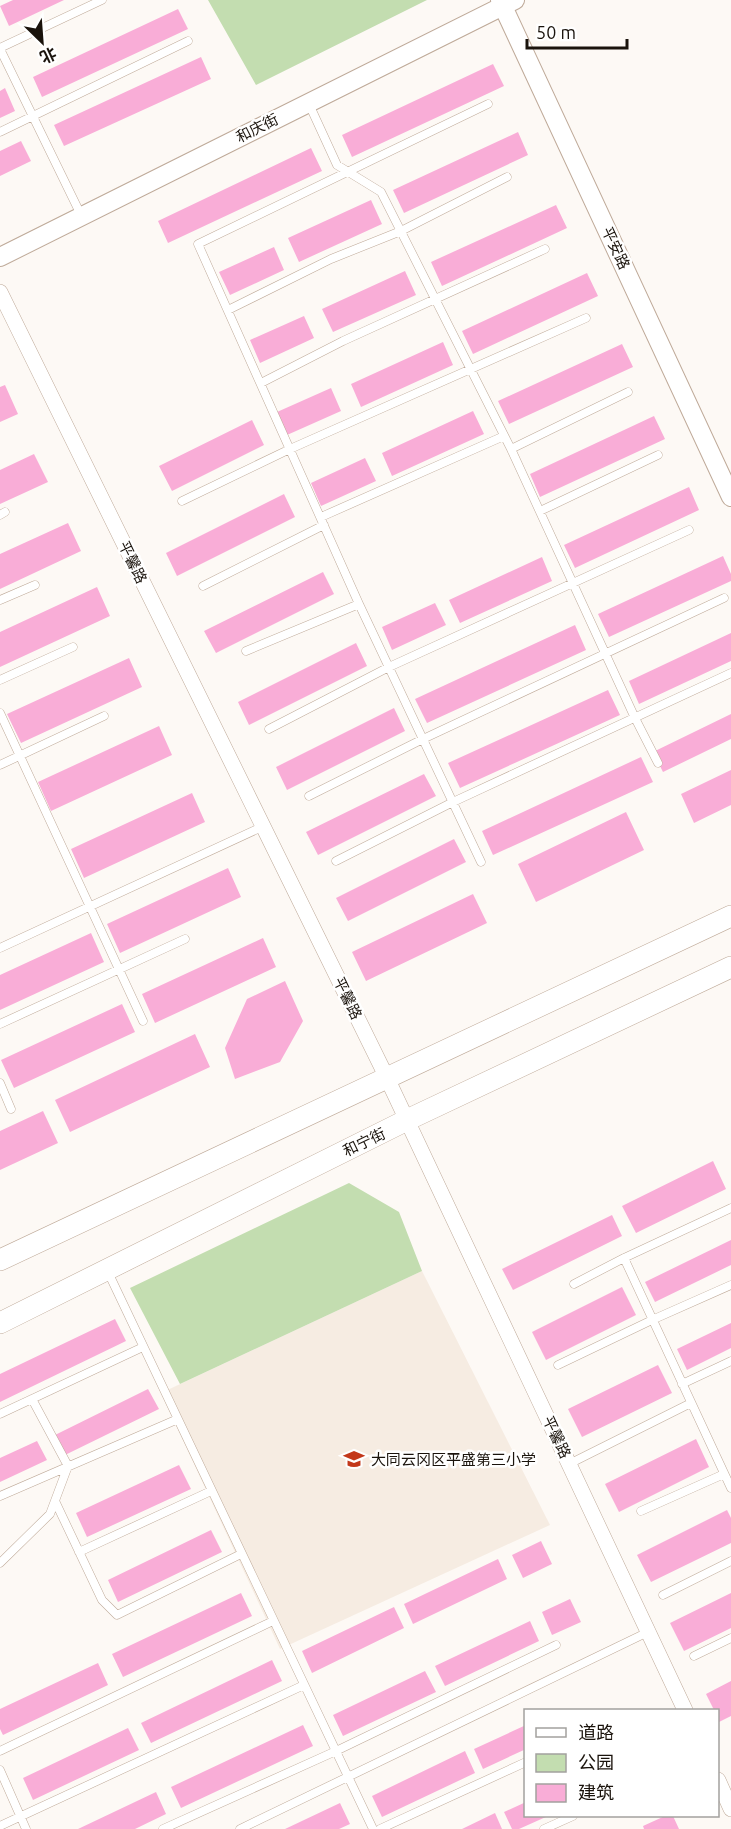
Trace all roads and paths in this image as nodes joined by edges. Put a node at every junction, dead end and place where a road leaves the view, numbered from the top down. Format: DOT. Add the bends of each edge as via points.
graph roads {
  1 [pos="102,0"];
  2 [pos="506,2"];
  3 [pos="188,41"];
  4 [pos="0,49"];
  5 [pos="308,103"];
  6 [pos="488,104"];
  7 [pos="33,117"];
  8 [pos="0,132"];
  9 [pos="348,171"];
  10 [pos="507,177"];
  11 [pos="81,216"];
  12 [pos="401,231"];
  13 [pos="545,249"];
  14 [pos="0,257"];
  15 [pos="0,292"];
  16 [pos="435,300"];
  17 [pos="228,310"];
  18 [pos="586,318"];
  19 [pos="470,369"];
  20 [pos="261,383"];
  21 [pos="628,393"];
  22 [pos="504,436"];
  23 [pos="290,449"];
  24 [pos="511,449"];
  25 [pos="658,455"];
  26 [pos="731,497"];
  27 [pos="182,501"];
  28 [pos="540,511"];
  29 [pos="323,521"];
  30 [pos="689,530"];
  31 [pos="574,583"];
  32 [pos="35,585"];
  33 [pos="202,586"];
  34 [pos="724,598"];
  35 [pos="0,600"];
  36 [pos="360,604"];
  37 [pos="73,647"];
  38 [pos="246,651"];
  39 [pos="606,653"];
  40 [pos="389,667"];
  41 [pos="731,673"];
  42 [pos="0,680"];
  43 [pos="0,713"];
  44 [pos="104,716"];
  45 [pos="635,718"];
  46 [pos="269,729"];
  47 [pos="423,739"];
  48 [pos="20,756"];
  49 [pos="658,763"];
  50 [pos="0,765"];
  51 [pos="309,796"];
  52 [pos="453,802"];
  53 [pos="264,826"];
  54 [pos="336,861"];
  55 [pos="481,862"];
  56 [pos="89,907"];
  57 [pos="731,916"];
  58 [pos="185,939"];
  59 [pos="0,948"];
  60 [pos="731,967"];
  61 [pos="119,969"];
  62 [pos="143,1021"];
  63 [pos="0,1024"];
  64 [pos="387,1078"];
  65 [pos="0,1083"];
  66 [pos="11,1109"];
  67 [pos="407,1120"];
  68 [pos="731,1208"];
  69 [pos="624,1258"];
  70 [pos="0,1260"];
  71 [pos="107,1269"];
  72 [pos="574,1284"];
  73 [pos="731,1286"];
  74 [pos="652,1320"];
  75 [pos="0,1323"];
  76 [pos="144,1347"];
  77 [pos="731,1361"];
  78 [pos="558,1365"];
  79 [pos="682,1384"];
  80 [pos="32,1399"];
  81 [pos="691,1403"];
  82 [pos="0,1414"];
  83 [pos="178,1419"];
  84 [pos="569,1464"];
  85 [pos="68,1466"];
  86 [pos="724,1474"];
  87 [pos="731,1488"];
  88 [pos="211,1491"];
  89 [pos="0,1496"];
  90 [pos="55,1501"];
  91 [pos="641,1511"];
  92 [pos="79,1552"];
  93 [pos="241,1554"];
  94 [pos="731,1561"];
  95 [pos="0,1563"];
  96 [pos="663,1595"];
  97 [pos="273,1621"];
  98 [pos="648,1632"];
  99 [pos="731,1638"];
  100 [pos="556,1645"];
  101 [pos="694,1656"];
  102 [pos="304,1685"];
  103 [pos="685,1709"];
  104 [pos="0,1751"];
  105 [pos="336,1751"];
  106 [pos="524,1762"];
  107 [pos="0,1770"];
  108 [pos="348,1778"];
  109 [pos="719,1784"];
  110 [pos="731,1809"];
  111 [pos="20,1817"];
  112 [pos="569,1817"];
  113 [pos="0,1826"];
  114 [pos="26,1829"];
  115 [pos="163,1829"];
  116 [pos="240,1829"];
  117 [pos="373,1829"];
  118 [pos="380,1829"];
  119 [pos="544,1829"];
  1 -- 4 [label="lane"];
  2 -- 5 [label="street, 和庆街"];
  2 -- 26 [label="street, 平安路"];
  3 -- 7 [label="lane"];
  4 -- 7 [label="lane"];
  5 -- 9 [label="lane" via="337,165"];
  5 -- 11 [label="street, 和庆街"];
  6 -- 9 [label="lane"];
  7 -- 8 [label="lane"];
  7 -- 11 [label="lane"];
  9 -- 12 [label="lane" via="381,192"];
  9 -- 17 [label="lane" via="198,244"];
  10 -- 12 [label="lane"];
  11 -- 14 [label="street, 和庆街"];
  12 -- 16 [label="lane"];
  12 -- 17 [label="lane" via="331,259"];
  13 -- 16 [label="lane"];
  15 -- 53 [label="street, 平馨路"];
  16 -- 19 [label="lane"];
  16 -- 20 [label="lane"];
  17 -- 20 [label="lane"];
  18 -- 19 [label="lane"];
  19 -- 22 [label="lane"];
  19 -- 23 [label="lane"];
  20 -- 23 [label="lane"];
  21 -- 24 [label="lane"];
  22 -- 24 [label="lane"];
  22 -- 29 [label="lane"];
  23 -- 27 [label="lane"];
  23 -- 29 [label="lane"];
  24 -- 28 [label="lane"];
  25 -- 28 [label="lane"];
  28 -- 31 [label="lane"];
  29 -- 33 [label="lane"];
  29 -- 36 [label="lane"];
  30 -- 31 [label="lane"];
  31 -- 39 [label="lane"];
  31 -- 40 [label="lane"];
  32 -- 35 [label="lane"];
  34 -- 39 [label="lane"];
  36 -- 38 [label="lane"];
  36 -- 40 [label="lane"];
  37 -- 42 [label="lane"];
  39 -- 45 [label="lane"];
  39 -- 47 [label="lane"];
  40 -- 46 [label="lane"];
  40 -- 47 [label="lane"];
  41 -- 45 [label="lane"];
  43 -- 48 [label="lane"];
  44 -- 48 [label="lane"];
  45 -- 49 [label="lane"];
  45 -- 52 [label="lane"];
  47 -- 51 [label="lane"];
  47 -- 52 [label="lane"];
  48 -- 50 [label="lane"];
  48 -- 56 [label="lane"];
  52 -- 54 [label="lane"];
  52 -- 55 [label="lane"];
  53 -- 56 [label="lane"];
  53 -- 64 [label="street, 平馨路"];
  56 -- 59 [label="lane"];
  56 -- 61 [label="lane"];
  57 -- 64 [label="main road"];
  58 -- 61 [label="lane"];
  60 -- 67 [label="main road, 和宁街"];
  61 -- 62 [label="lane"];
  61 -- 63 [label="lane"];
  64 -- 67 [label="street, 平馨路"];
  64 -- 70 [label="main road"];
  65 -- 66 [label="lane"];
  67 -- 71 [label="main road, 和宁街"];
  67 -- 84 [label="street, 平馨路"];
  68 -- 69 [label="lane"];
  69 -- 72 [label="lane"];
  69 -- 74 [label="lane"];
  71 -- 75 [label="main road, 和宁街"];
  71 -- 76 [label="lane"];
  73 -- 74 [label="lane"];
  74 -- 78 [label="lane"];
  74 -- 79 [label="lane"];
  76 -- 80 [label="lane"];
  76 -- 83 [label="lane"];
  77 -- 79 [label="lane"];
  79 -- 81 [label="lane"];
  80 -- 82 [label="lane"];
  80 -- 85 [label="lane"];
  81 -- 84 [label="lane"];
  81 -- 86 [label="lane"];
  83 -- 85 [label="lane"];
  83 -- 88 [label="lane"];
  84 -- 98 [label="street, 平馨路"];
  85 -- 89 [label="lane"];
  85 -- 90 [label="lane"];
  86 -- 87 [label="lane"];
  86 -- 91 [label="lane"];
  88 -- 92 [label="lane"];
  88 -- 93 [label="lane"];
  90 -- 92 [label="lane"];
  90 -- 95 [label="lane" via="50,1514"];
  92 -- 93 [label="lane" via="102,1600 117,1615"];
  93 -- 97 [label="lane"];
  94 -- 96 [label="lane"];
  97 -- 102 [label="lane"];
  97 -- 104 [label="lane"];
  98 -- 103 [label="street, 平馨路"];
  98 -- 108 [label="lane"];
  99 -- 101 [label="lane"];
  100 -- 105 [label="lane"];
  102 -- 105 [label="lane"];
  102 -- 111 [label="lane"];
  105 -- 108 [label="lane"];
  105 -- 115 [label="lane"];
  106 -- 118 [label="lane"];
  107 -- 111 [label="lane"];
  108 -- 116 [label="lane"];
  108 -- 117 [label="lane"];
  109 -- 110 [label="street"];
  111 -- 113 [label="lane"];
  111 -- 114 [label="lane"];
  112 -- 119 [label="lane"];
}
